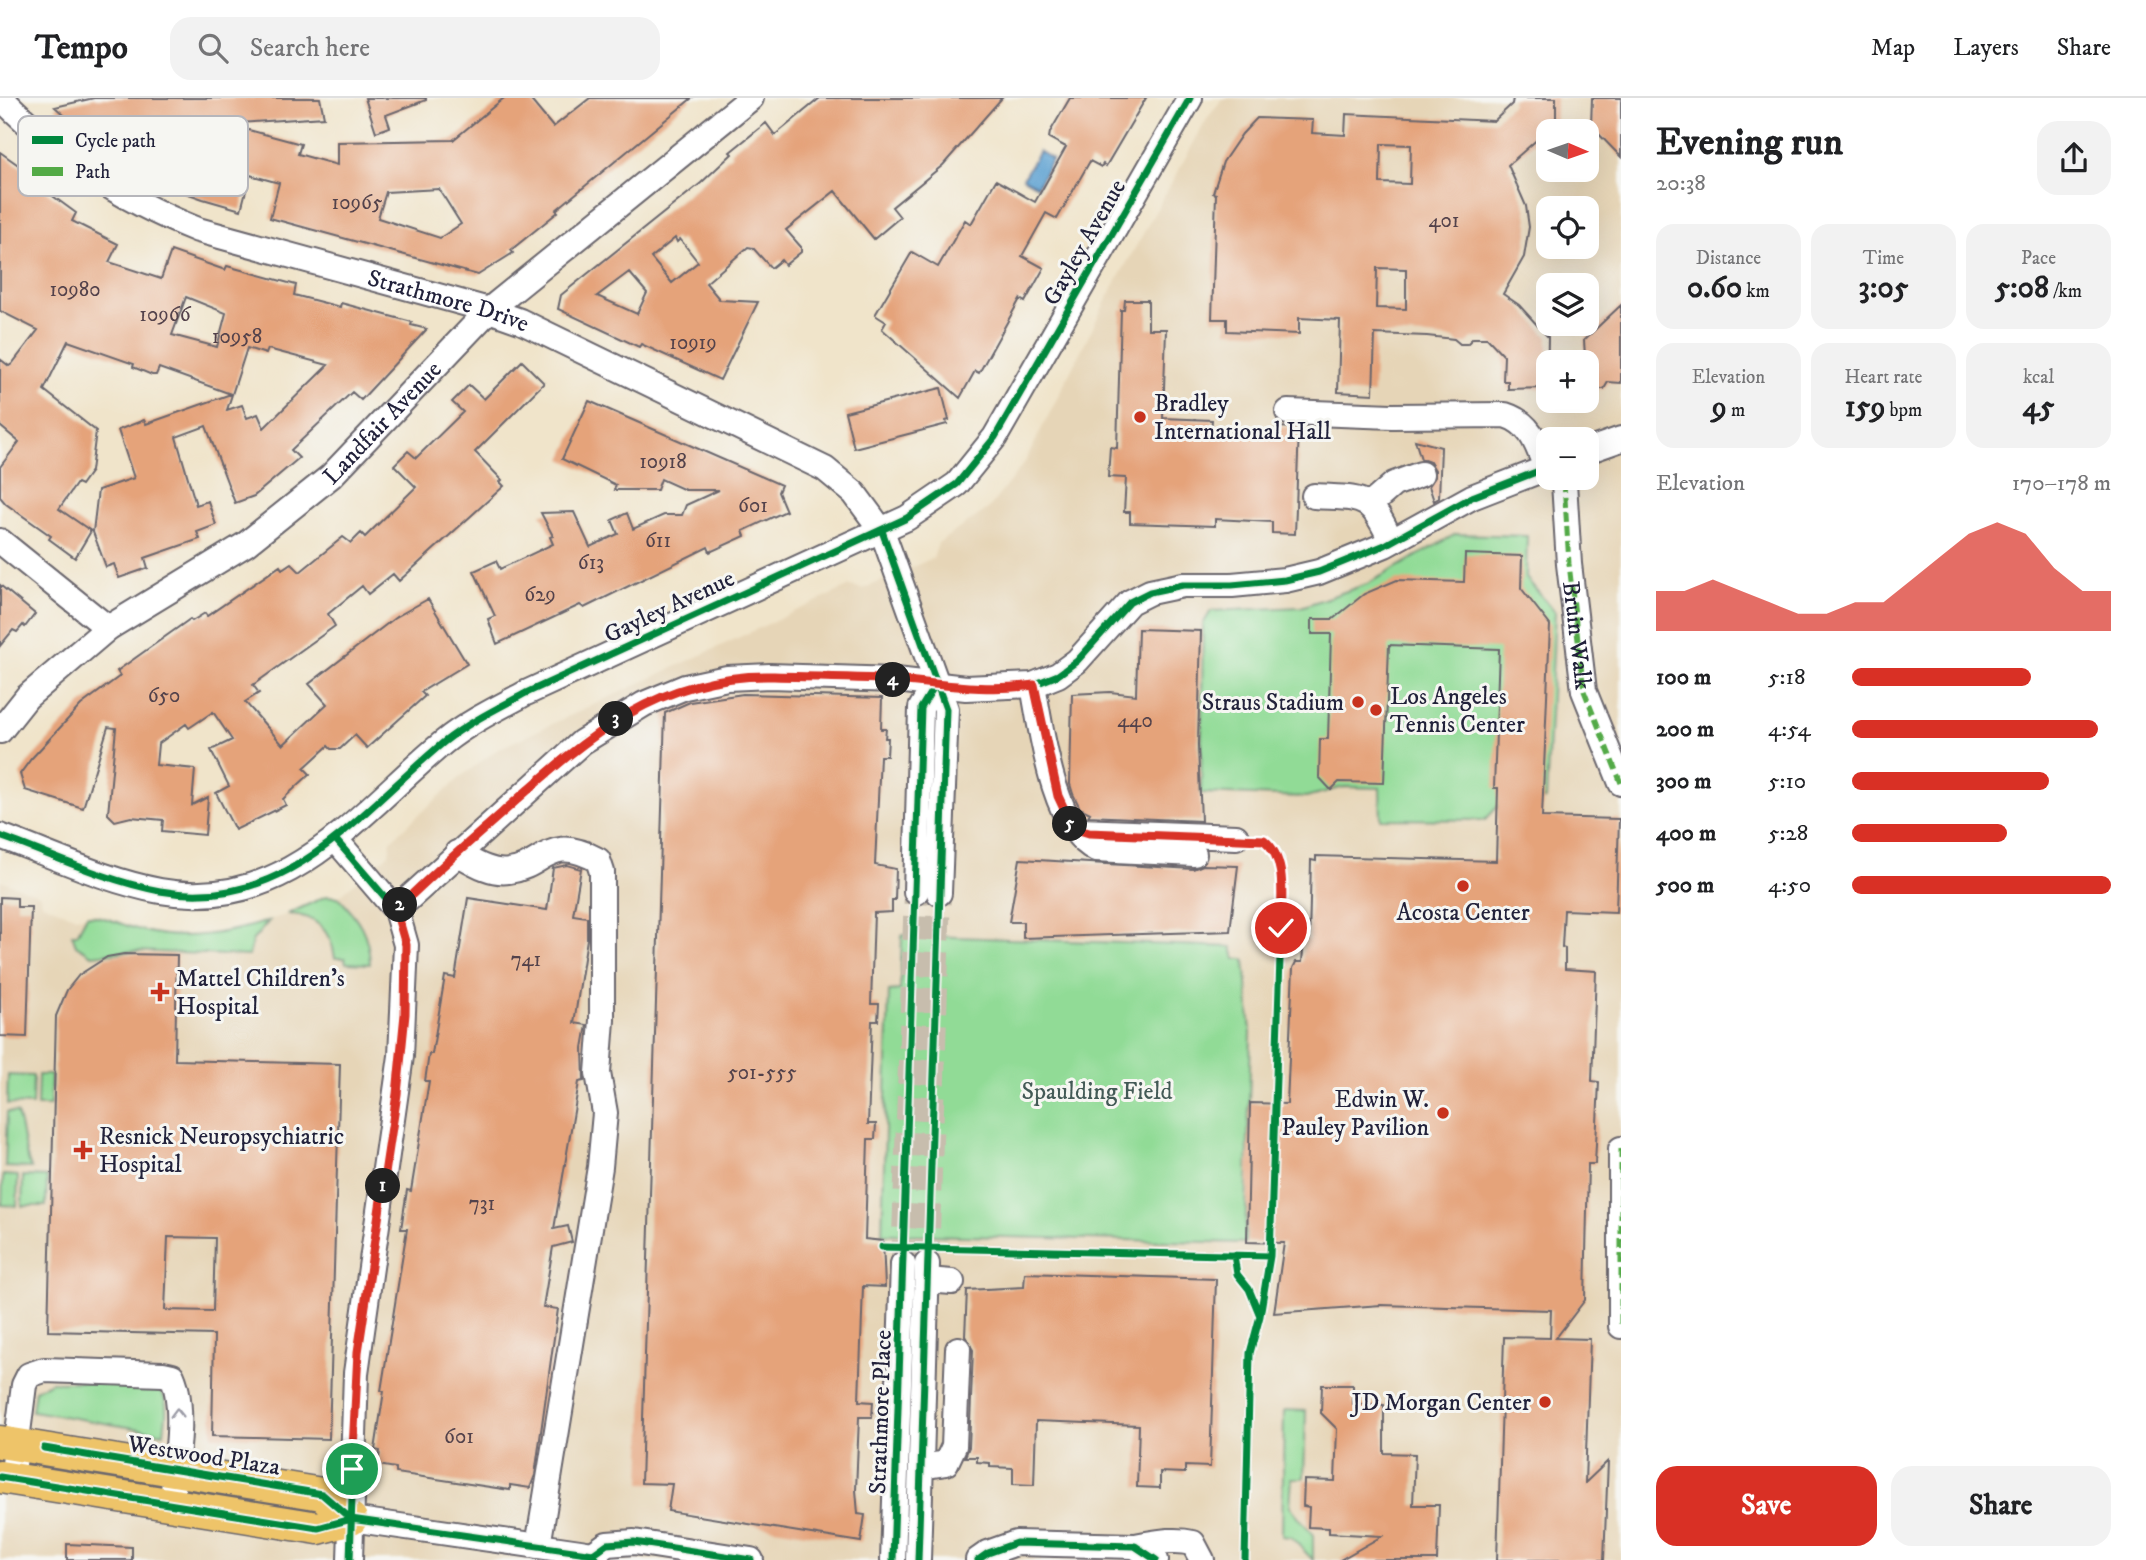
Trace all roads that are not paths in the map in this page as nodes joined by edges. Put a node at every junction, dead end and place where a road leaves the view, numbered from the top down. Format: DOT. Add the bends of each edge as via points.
graph roads {
  1 [pos="1,98"];
  2 [pos="751,98"];
  3 [pos="1190,98"];
  4 [pos="21,116"];
  5 [pos="126,196"];
  6 [pos="489,310"];
  7 [pos="1288,412"];
  8 [pos="1621,439"];
  9 [pos="1536,443"];
  10 [pos="1599,447"];
  11 [pos="1421,474"];
  12 [pos="1536,477"];
  13 [pos="1556,490"];
  14 [pos="1314,496"];
  15 [pos="1371,504"];
  16 [pos="882,531"];
  17 [pos="0,541"];
  18 [pos="1391,541"];
  19 [pos="108,628"];
  20 [pos="935,685"];
  21 [pos="1034,685"];
  22 [pos="0,731"];
  23 [pos="1621,783"];
  24 [pos="1073,828"];
  25 [pos="0,836"];
  26 [pos="1236,837"];
  27 [pos="336,839"];
  28 [pos="457,853"];
  29 [pos="1194,854"];
  30 [pos="928,892"];
  31 [pos="396,910"];
  32 [pos="1621,1149"];
  33 [pos="919,1269"];
  34 [pos="952,1282"];
  35 [pos="1621,1326"];
  36 [pos="958,1349"];
  37 [pos="9,1443"];
  38 [pos="921,1466"];
  39 [pos="175,1470"];
  40 [pos="6,1479"];
  41 [pos="172,1506"];
  42 [pos="351,1519"];
  43 [pos="538,1546"];
  44 [pos="1135,1546"];
  45 [pos="1001,1553"];
  46 [pos="595,1557"];
  47 [pos="350,1560"];
  48 [pos="751,1560"];
  49 [pos="893,1560"];
  50 [pos="918,1560"];
  51 [pos="978,1560"];
  52 [pos="1156,1560"];
  53 [pos="1202,1560"];
  1 -- 4 [label="street, Strathmore Drive"];
  2 -- 6 [label="street, Landfair Avenue"];
  3 -- 16 [label="street, Gayley Avenue" via="995,437 939,499"];
  5 -- 6 [label="street, Strathmore Drive" via="198,230"];
  6 -- 16 [label="street, Strathmore Drive" via="825,469 854,493"];
  6 -- 19 [label="street, Landfair Avenue" via="331,476 246,544"];
  7 -- 9 [label="street" via="1505,415 1527,427"];
  8 -- 10 [label="street"];
  11 -- 15 [label="street" via="1394,484"];
  12 -- 18 [label="street" via="1472,497"];
  13 -- 23 [label="street, Bruin Walk" via="1584,691"];
  14 -- 15 [label="street"];
  15 -- 18 [label="street"];
  16 -- 20 [label="street"];
  16 -- 27 [label="street, Gayley Avenue" via="478,719 445,742"];
  17 -- 19 [label="street"];
  18 -- 21 [label="street" via="1331,568 1286,580 1183,585 1150,592 1130,602 1077,661"];
  19 -- 22 [label="street, Landfair Avenue" via="27,698"];
  20 -- 21 [label="street"];
  20 -- 28 [label="street" via="770,676 727,678 685,687 643,704 582,742"];
  20 -- 30 [label="street" via="921,708"];
  21 -- 24 [label="street" via="1058,796"];
  24 -- 26 [label="street" via="1089,833"];
  24 -- 29 [label="street" via="1084,844 1097,849"];
  25 -- 27 [label="street, Gayley Avenue" via="136,885 199,895 261,883 296,867"];
  27 -- 31 [label="street"];
  28 -- 31 [label="street"];
  28 -- 43 [label="street" via="481,866 508,872 557,849 585,853 598,860 602,872 598,1073 606,1113"];
  31 -- 42 [label="street" via="406,945 405,1014 358,1352"];
  32 -- 35 [label="street"];
  33 -- 34 [label="street"];
  33 -- 38 [label="street, Strathmore Place"];
  33 -- 49 [label="street, Strathmore Place"];
  36 -- 38 [label="street" via="954,1446 946,1463"];
  37 -- 39 [label="main road, Westwood Plaza"];
  39 -- 37 [label="street, one-way" via="177,1387 172,1376 163,1374 36,1371 24,1385"];
  37 -- 40 [label="street"];
  38 -- 50 [label="street, Strathmore Place"];
  39 -- 41 [label="street"];
  39 -- 42 [label="main road, Westwood Plaza" via="322,1494"];
  40 -- 41 [label="main road"];
  41 -- 42 [label="main road" via="318,1528"];
  42 -- 43 [label="street"];
  42 -- 47 [label="street"];
  43 -- 46 [label="street"];
  44 -- 45 [label="street" via="1017,1543"];
  44 -- 52 [label="street"];
  44 -- 53 [label="street" via="1186,1542 1193,1544"];
  45 -- 51 [label="street"];
  46 -- 48 [label="street" via="607,1544 634,1542"];
}
